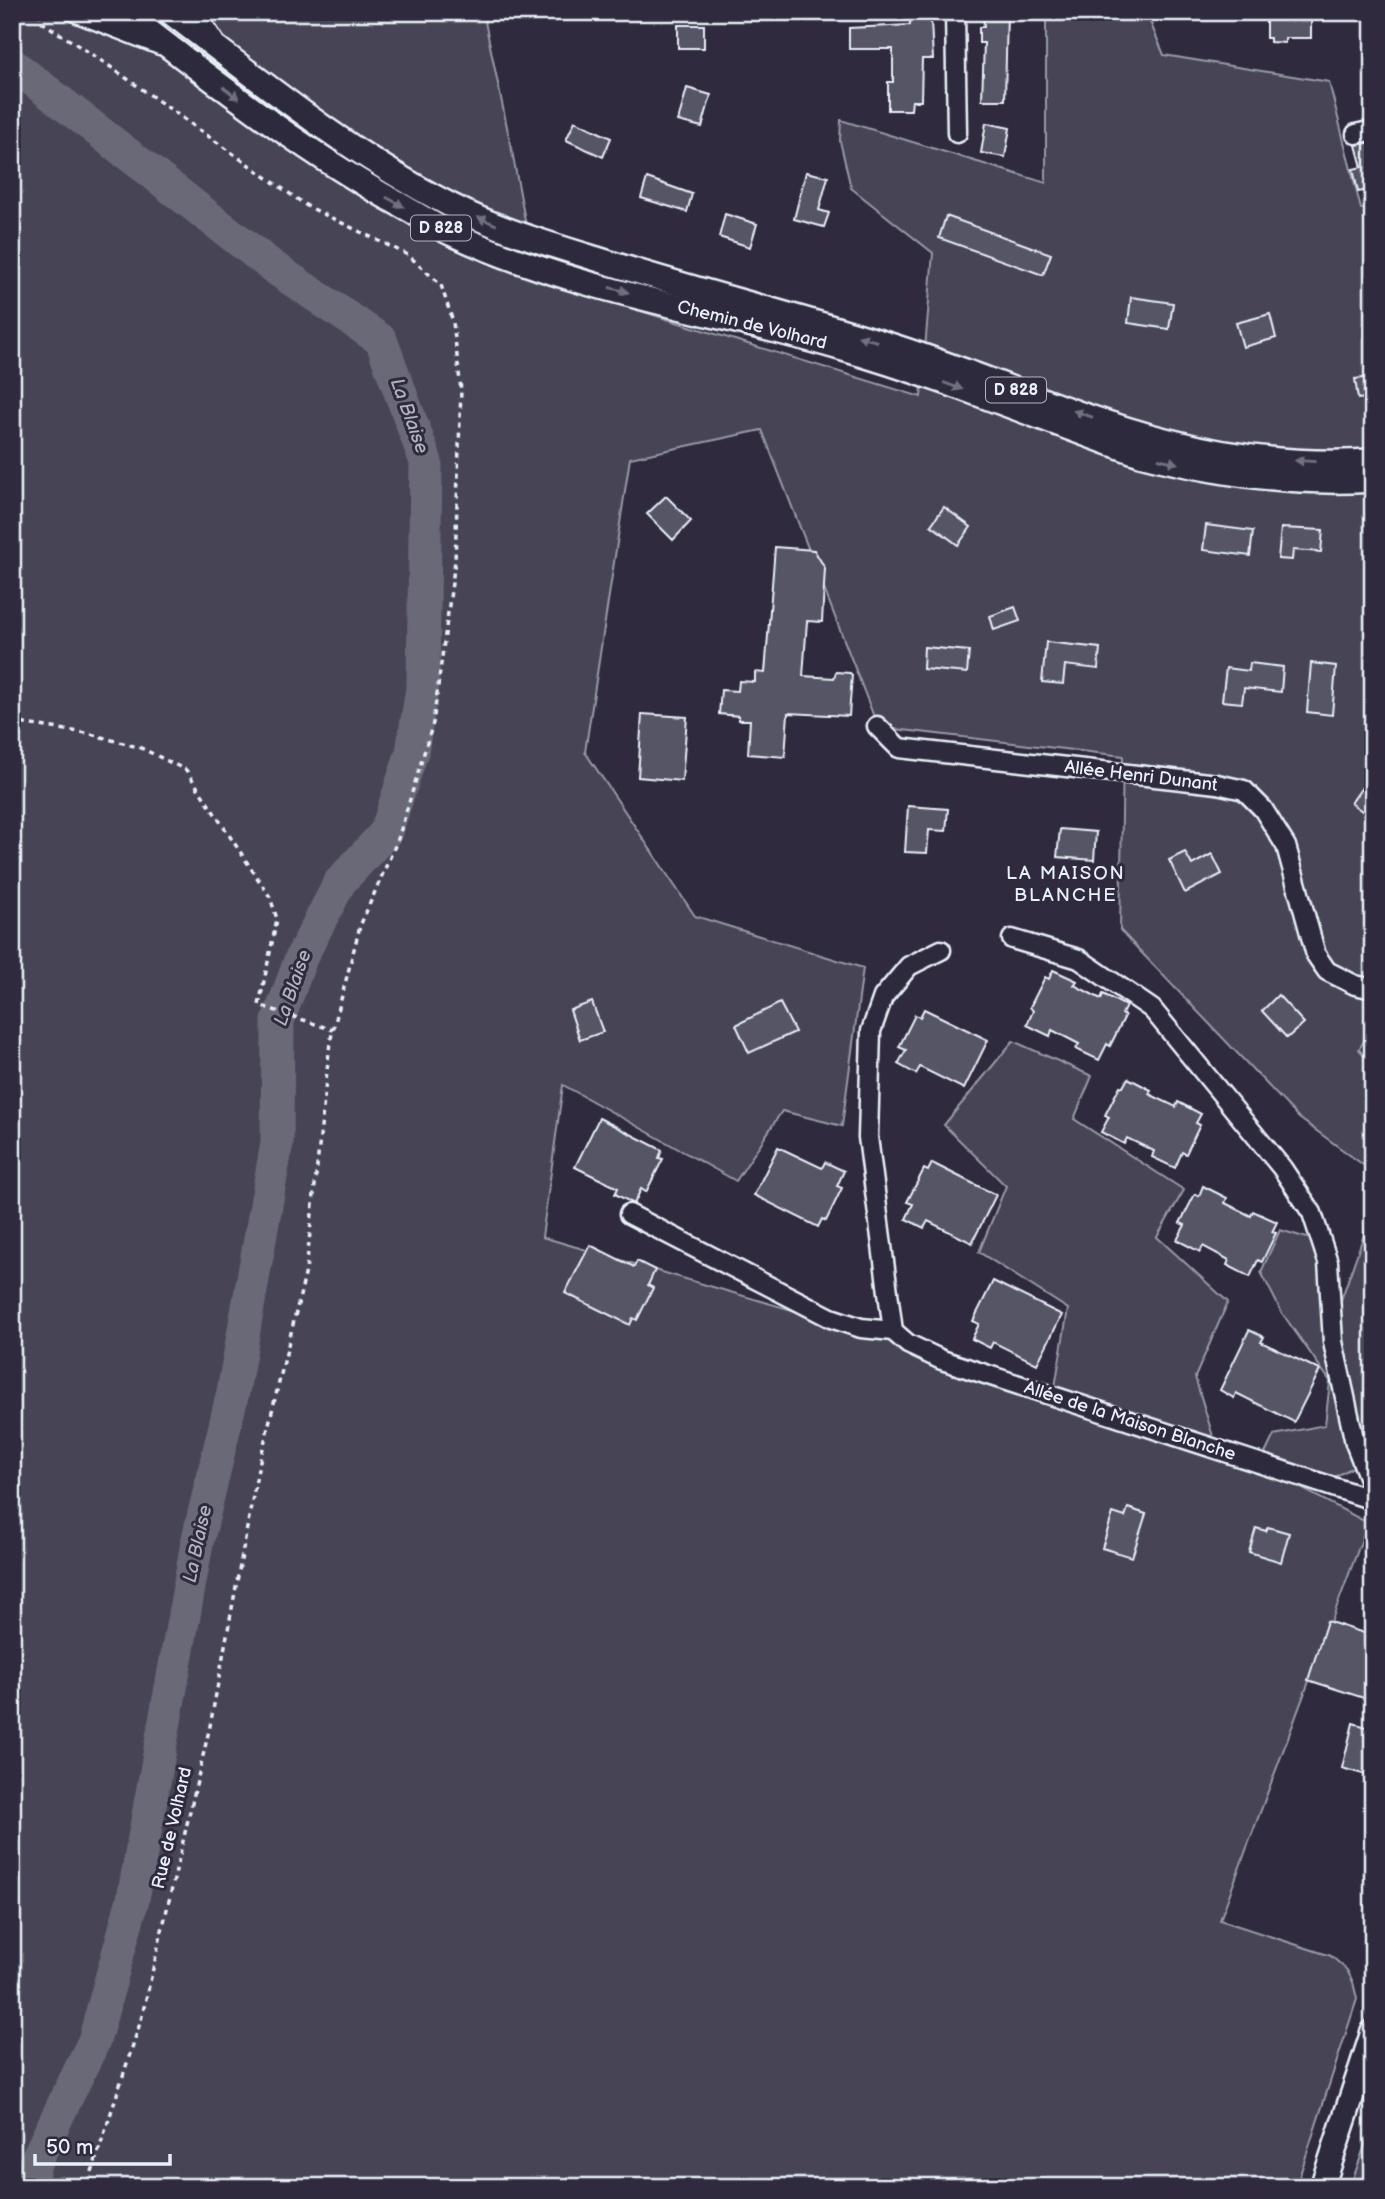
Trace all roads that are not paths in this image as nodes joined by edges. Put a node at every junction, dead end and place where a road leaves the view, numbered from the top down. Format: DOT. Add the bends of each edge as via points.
graph roads {
  1 [pos="75,12"];
  2 [pos="124,12"];
  3 [pos="170,12"];
  4 [pos="195,12"];
  5 [pos="955,12"];
  6 [pos="176,52"];
  7 [pos="222,52"];
  8 [pos="957,133"];
  9 [pos="1373,461"];
  10 [pos="1373,480"];
  11 [pos="877,726"];
  12 [pos="1012,939"];
  13 [pos="941,950"];
  14 [pos="1373,989"];
  15 [pos="629,1214"];
  16 [pos="893,1331"];
  17 [pos="1373,1489"];
  18 [pos="1373,1500"];
  19 [pos="1373,2032"];
  20 [pos="1322,2187"];
  1 -- 6 [label="street"];
  2 -- 6 [label="main road, D 828"];
  3 -- 7 [label="main road, D 828"];
  4 -- 7 [label="street"];
  5 -- 8 [label="street"];
  6 -- 10 [label="main road, Chemin de Volhard / D 828, one-way" via="336,168 454,235 511,258 901,367 1180,465 1284,480"];
  9 -- 7 [label="main road, Chemin de Volhard / D 828, one-way" via="1261,458 1166,440 881,342 517,233 451,205 381,164"];
  11 -- 14 [label="street, Allée Henri Dunant" via="899,748 1244,790 1263,809 1286,846 1316,955 1326,971"];
  12 -- 17 [label="street" via="1079,959 1152,1009 1282,1168 1312,1213 1328,1262 1334,1342 1355,1443"];
  13 -- 16 [label="street" via="909,965 883,997 871,1031 868,1137"];
  15 -- 16 [label="street" via="831,1318 861,1328"];
  16 -- 18 [label="street, Allée de la Maison Blanche" via="908,1344 942,1360"];
  19 -- 20 [label="main road"];
}
